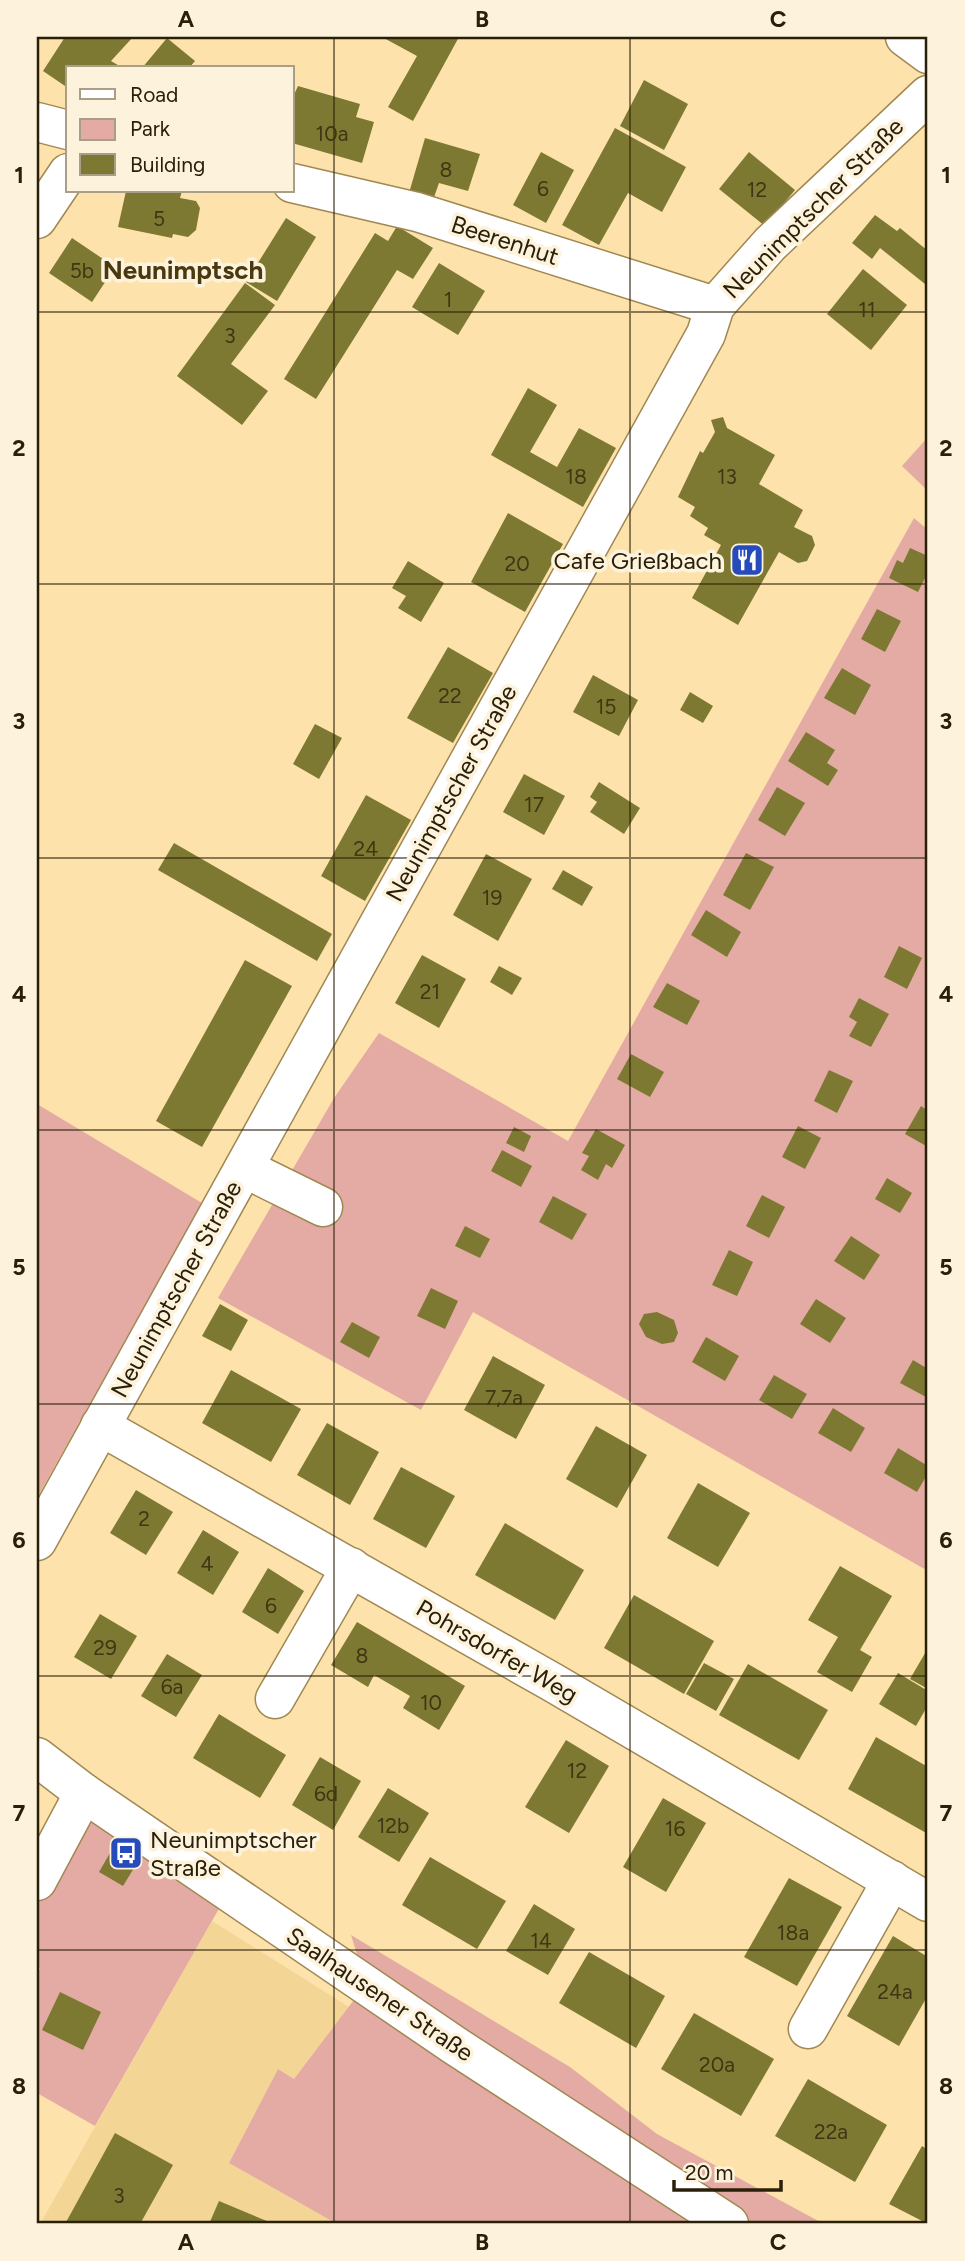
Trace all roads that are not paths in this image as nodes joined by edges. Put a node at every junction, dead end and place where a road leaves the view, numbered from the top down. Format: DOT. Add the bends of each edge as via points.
graph roads {
  1 [pos="905,37"];
  2 [pos="928,54"];
  3 [pos="928,94"];
  4 [pos="66,176"];
  5 [pos="294,183"];
  6 [pos="37,219"];
  7 [pos="715,306"];
  8 [pos="244,1168"];
  9 [pos="323,1207"];
  10 [pos="100,1426"];
  11 [pos="37,1541"];
  12 [pos="351,1567"];
  13 [pos="275,1699"];
  14 [pos="37,1756"];
  15 [pos="84,1793"];
  16 [pos="892,1880"];
  17 [pos="37,1881"];
  18 [pos="928,1902"];
  19 [pos="808,2029"];
  20 [pos="729,2224"];
  1 -- 2 [label="street"];
  3 -- 7 [label="street, Neunimptscher Straße" via="770,244"];
  4 -- 6 [label="street"];
  5 -- 7 [label="street, Beerenhut" via="418,212"];
  7 -- 8 [label="street, Neunimptscher Straße" via="706,334"];
  8 -- 9 [label="street"];
  8 -- 10 [label="street, Neunimptscher Straße"];
  10 -- 11 [label="street, Neunimptscher Straße"];
  10 -- 12 [label="street, Pohrsdorfer Weg"];
  12 -- 13 [label="street"];
  12 -- 16 [label="street, Pohrsdorfer Weg"];
  14 -- 15 [label="street, Saalhausener Straße"];
  15 -- 17 [label="street"];
  15 -- 20 [label="street, Saalhausener Straße" via="454,2045"];
  16 -- 18 [label="street, Pohrsdorfer Weg"];
  16 -- 19 [label="street"];
}
